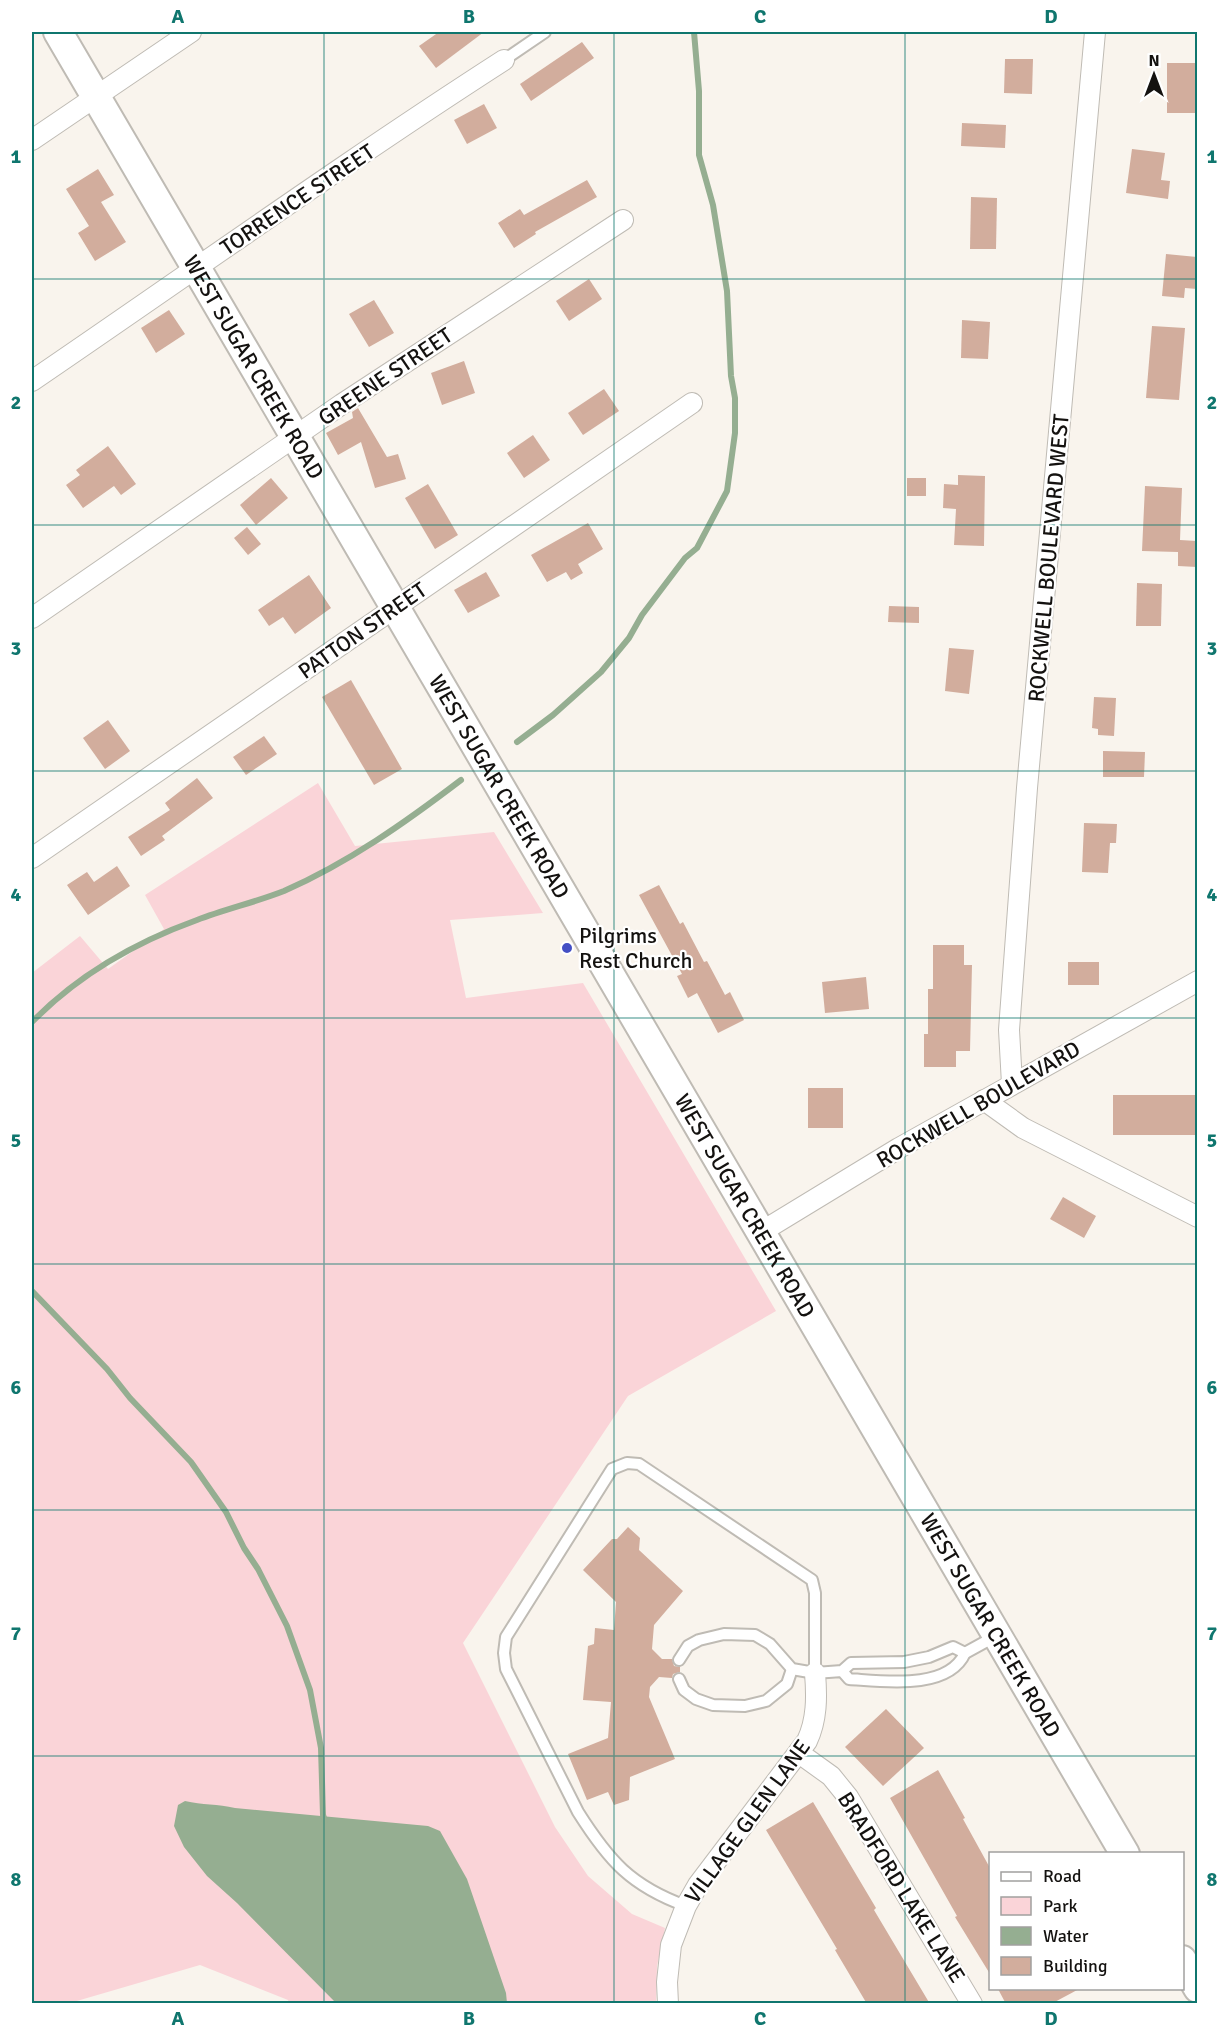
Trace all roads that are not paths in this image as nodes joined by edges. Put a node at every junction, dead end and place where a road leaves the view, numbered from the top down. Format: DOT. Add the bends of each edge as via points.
graph roads {
  1 [pos="58,32"];
  2 [pos="191,32"];
  3 [pos="545,32"];
  4 [pos="1095,32"];
  5 [pos="504,60"];
  6 [pos="95,97"];
  7 [pos="32,141"];
  8 [pos="623,220"];
  9 [pos="197,267"];
  10 [pos="32,381"];
  11 [pos="692,403"];
  12 [pos="295,436"];
  13 [pos="394,608"];
  14 [pos="32,618"];
  15 [pos="32,858"];
  16 [pos="1197,981"];
  17 [pos="1012,1084"];
  18 [pos="984,1100"];
  19 [pos="1197,1217"];
  20 [pos="761,1232"];
  21 [pos="998,1635"];
  22 [pos="964,1653"];
  23 [pos="679,1660"];
  24 [pos="792,1669"];
  25 [pos="842,1671"];
  26 [pos="815,1673"];
  27 [pos="679,1679"];
  28 [pos="799,1753"];
  29 [pos="1124,1852"];
  30 [pos="686,1906"];
  31 [pos="1184,1963"];
  32 [pos="1197,1988"];
  33 [pos="668,2004"];
  34 [pos="972,2004"];
  1 -- 6 [label="main road, WEST SUGAR CREEK ROAD"];
  2 -- 6 [label="street"];
  3 -- 5 [label="lane"];
  4 -- 17 [label="street, ROCKWELL BOULEVARD WEST" via="1027,788 1010,1030"];
  5 -- 9 [label="street, TORRENCE STREET"];
  6 -- 7 [label="street"];
  6 -- 9 [label="main road, WEST SUGAR CREEK ROAD"];
  8 -- 12 [label="street, GREENE STREET"];
  9 -- 10 [label="street, TORRENCE STREET"];
  9 -- 12 [label="main road, WEST SUGAR CREEK ROAD"];
  11 -- 13 [label="street, PATTON STREET"];
  12 -- 13 [label="main road, WEST SUGAR CREEK ROAD"];
  12 -- 14 [label="street, GREENE STREET"];
  13 -- 15 [label="street, PATTON STREET"];
  13 -- 20 [label="main road, WEST SUGAR CREEK ROAD"];
  16 -- 17 [label="street, ROCKWELL BOULEVARD"];
  17 -- 18 [label="street, ROCKWELL BOULEVARD"];
  18 -- 19 [label="street" via="1023,1128"];
  18 -- 20 [label="street, ROCKWELL BOULEVARD"];
  20 -- 21 [label="main road, WEST SUGAR CREEK ROAD"];
  21 -- 22 [label="lane"];
  21 -- 29 [label="main road, WEST SUGAR CREEK ROAD"];
  22 -- 25 [label="lane" via="953,1647 904,1662 851,1663"];
  22 -- 25 [label="lane" via="960,1664 922,1680 849,1679"];
  23 -- 24 [label="lane" via="688,1646 699,1640 724,1634 755,1635 770,1644"];
  24 -- 26 [label="lane"];
  24 -- 27 [label="lane" via="787,1684 766,1701 745,1706 713,1705 696,1699 684,1690"];
  25 -- 26 [label="lane"];
  26 -- 28 [label="street, VILLAGE GLEN LANE" via="814,1727"];
  26 -- 30 [label="lane" via="812,1580 639,1464 612,1468 506,1637 506,1669 592,1834 616,1865 638,1883"];
  28 -- 30 [label="street, VILLAGE GLEN LANE"];
  28 -- 34 [label="street, BRADFORD LAKE LANE" via="831,1776 848,1797"];
  30 -- 33 [label="street, VILLAGE GLEN LANE" via="671,1945"];
  31 -- 32 [label="main road"];
}
